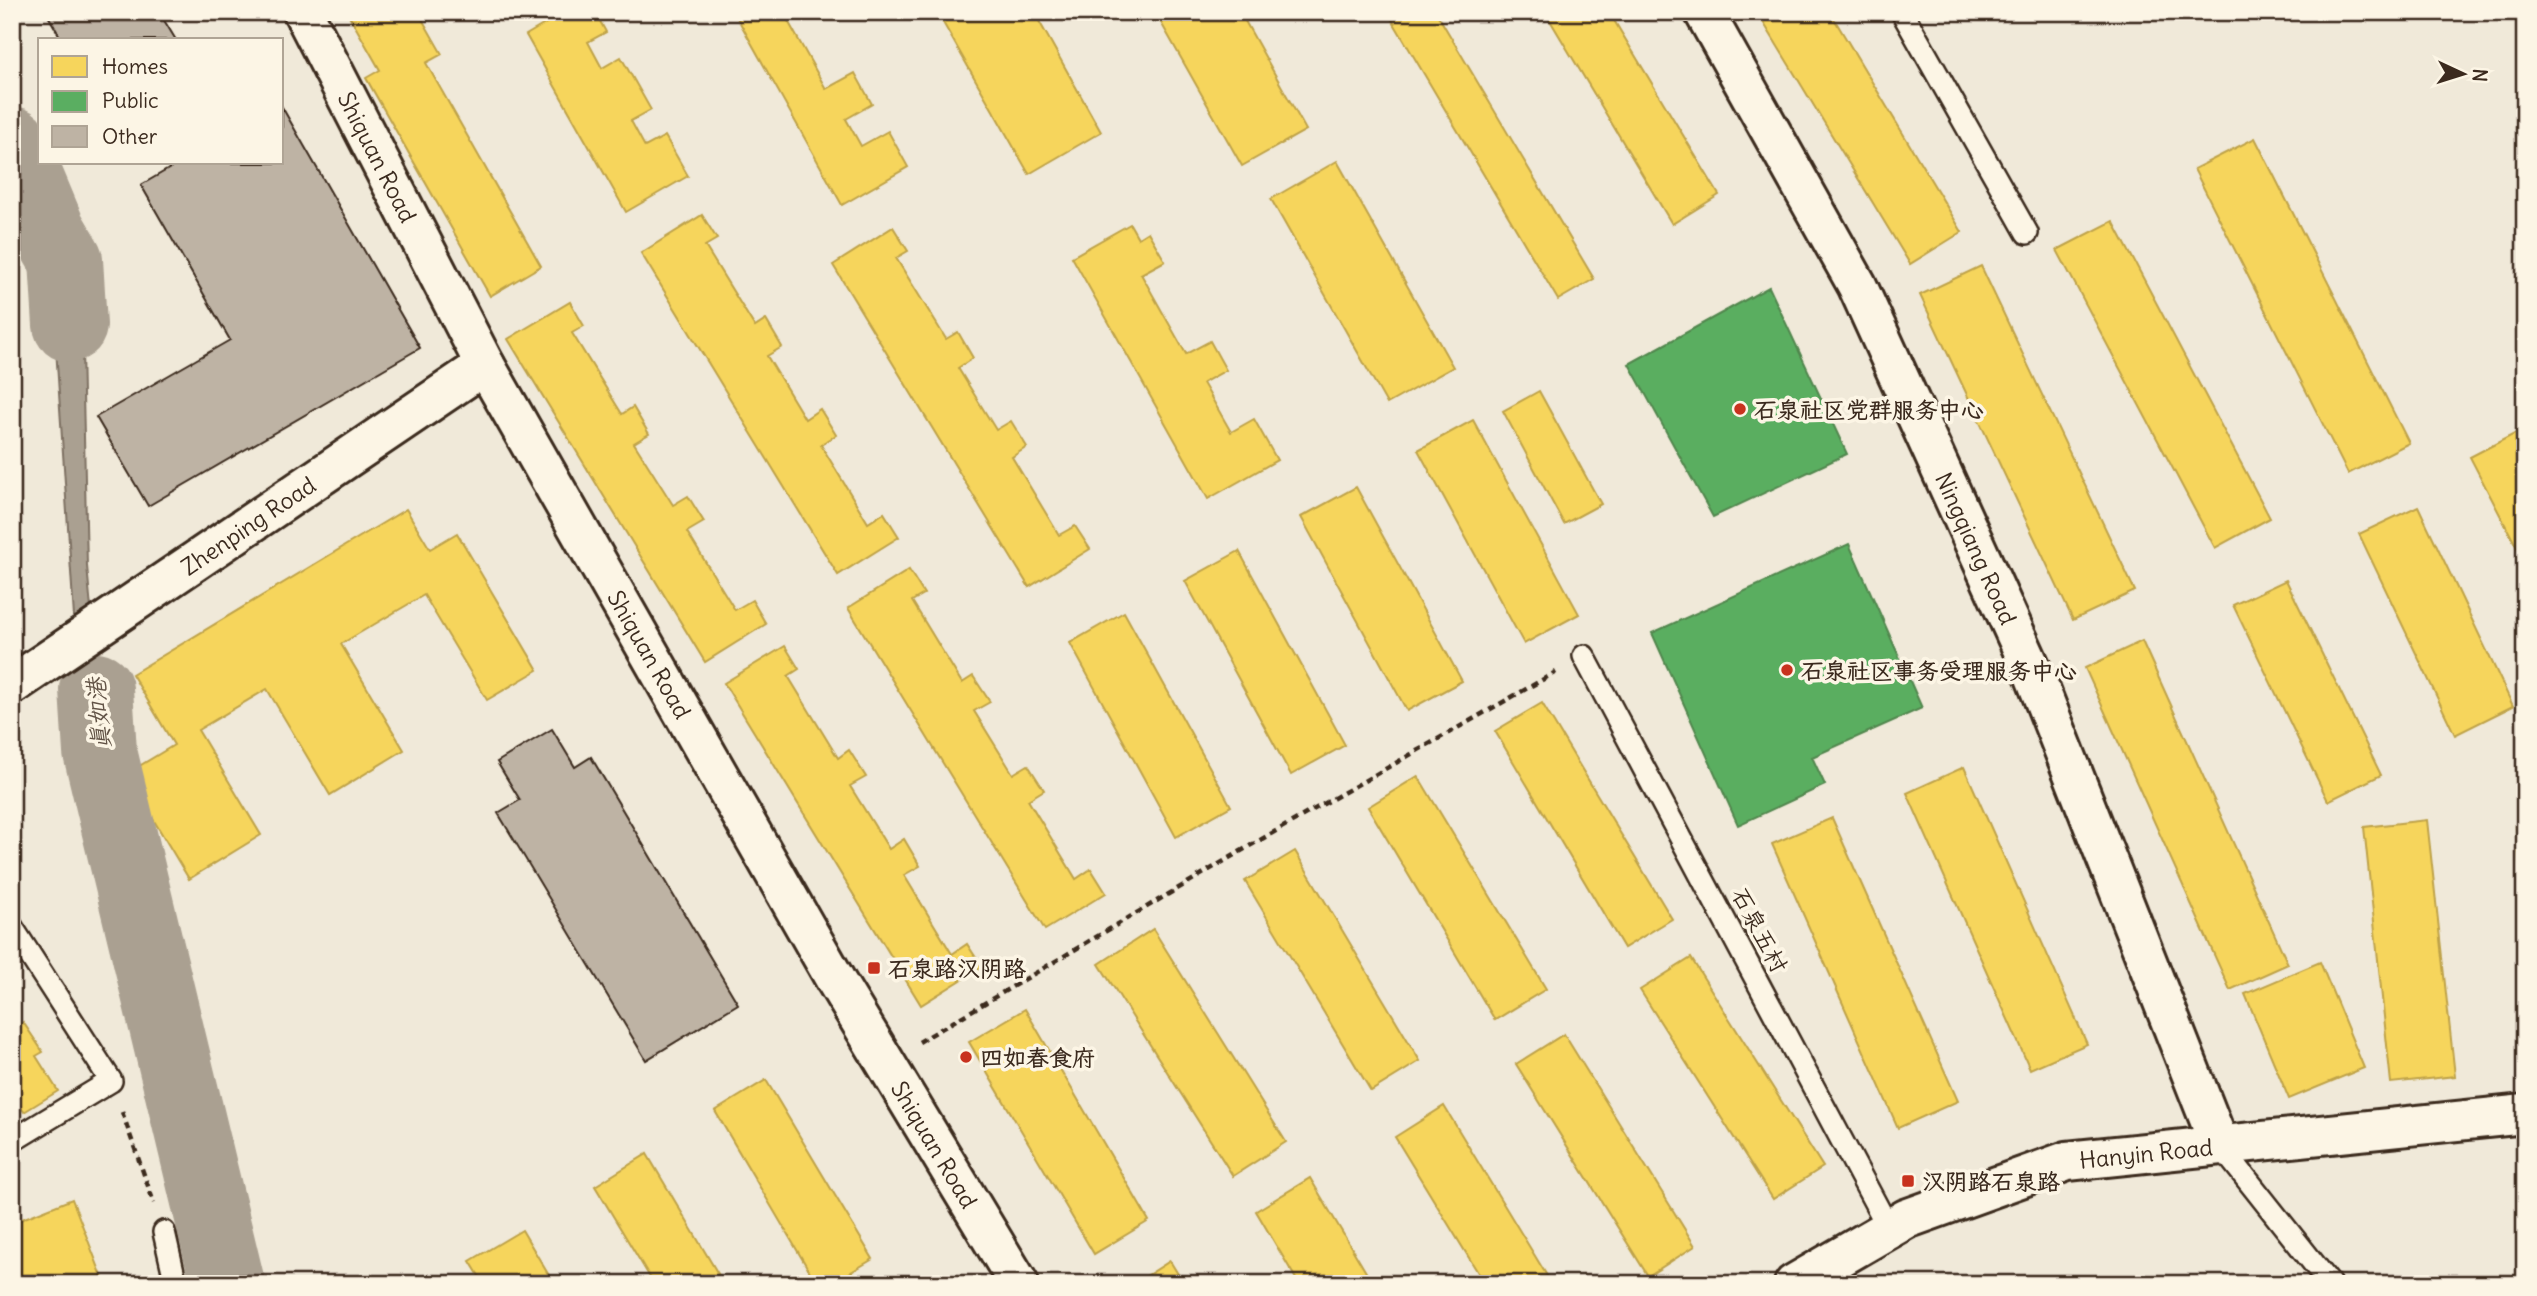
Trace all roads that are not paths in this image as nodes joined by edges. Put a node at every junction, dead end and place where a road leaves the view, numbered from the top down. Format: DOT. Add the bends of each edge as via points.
graph roads {
  1 [pos="303,12"];
  2 [pos="1704,12"];
  3 [pos="1902,12"];
  4 [pos="2027,233"];
  5 [pos="485,365"];
  6 [pos="1584,656"];
  7 [pos="12,685"];
  8 [pos="12,927"];
  9 [pos="2525,1114"];
  10 [pos="12,1141"];
  11 [pos="2219,1144"];
  12 [pos="1889,1228"];
  13 [pos="164,1232"];
  14 [pos="176,1284"];
  15 [pos="1019,1284"];
  16 [pos="1794,1284"];
  17 [pos="2330,1284"];
  1 -- 5 [label="street, Shiquan Road"];
  2 -- 11 [label="street, Ningqiang Road" via="1857,285 2035,677"];
  3 -- 4 [label="lane"];
  5 -- 7 [label="street, Zhenping Road"];
  5 -- 15 [label="street, Shiquan Road" via="836,981"];
  6 -- 12 [label="lane, 石泉五村"];
  8 -- 10 [label="lane" via="111,1081"];
  9 -- 11 [label="street, Hanyin Road"];
  11 -- 12 [label="street, Hanyin Road" via="2067,1161"];
  11 -- 17 [label="lane"];
  12 -- 16 [label="street, Hanyin Road"];
  13 -- 14 [label="lane"];
}
